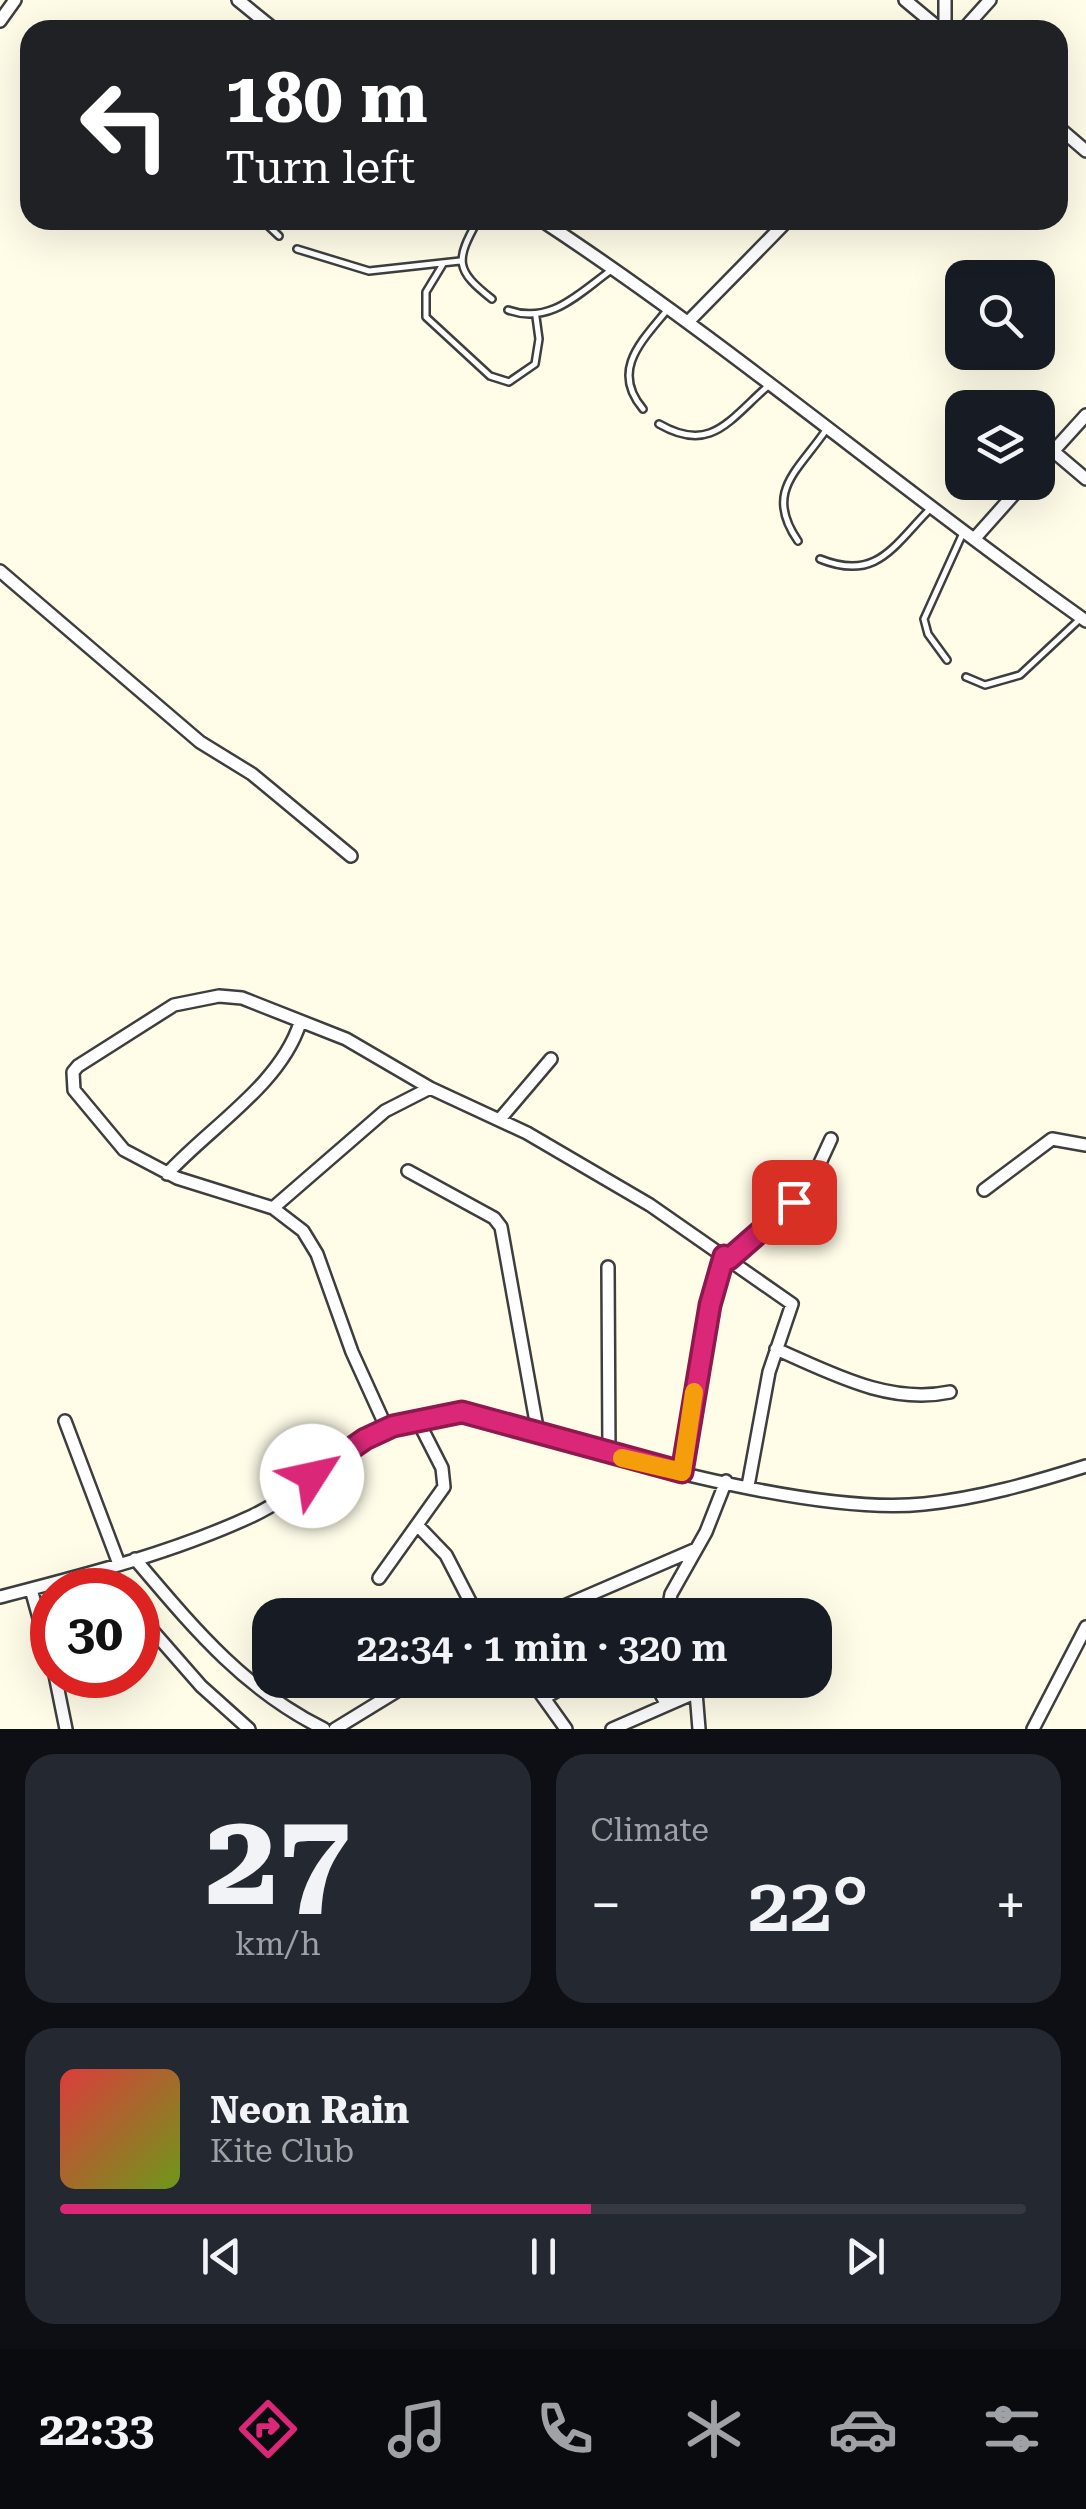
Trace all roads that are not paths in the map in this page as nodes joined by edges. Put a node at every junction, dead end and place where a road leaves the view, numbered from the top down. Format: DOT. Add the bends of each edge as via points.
graph roads {
  1 [pos="15,0"];
  2 [pos="238,0"];
  3 [pos="905,0"];
  4 [pos="990,0"];
  5 [pos="263,20"];
  6 [pos="930,20"];
  7 [pos="972,20"];
  8 [pos="0,21"];
  9 [pos="273,230"];
  10 [pos="472,230"];
  11 [pos="556,230"];
  12 [pos="778,230"];
  13 [pos="279,236"];
  14 [pos="296,249"];
  15 [pos="460,261"];
  16 [pos="443,264"];
  17 [pos="614,268"];
  18 [pos="492,299"];
  19 [pos="670,307"];
  20 [pos="508,310"];
  21 [pos="536,317"];
  22 [pos="688,322"];
  23 [pos="768,386"];
  24 [pos="642,409"];
  25 [pos="1086,415"];
  26 [pos="659,424"];
  27 [pos="828,427"];
  28 [pos="1055,449"];
  29 [pos="1055,451"];
  30 [pos="1086,479"];
  31 [pos="1005,500"];
  32 [pos="933,506"];
  33 [pos="970,534"];
  34 [pos="798,541"];
  35 [pos="820,558"];
  36 [pos="0,571"];
  37 [pos="1084,619"];
  38 [pos="948,660"];
  39 [pos="966,676"];
  40 [pos="351,856"];
  41 [pos="300,1022"];
  42 [pos="551,1060"];
  43 [pos="430,1088"];
  44 [pos="500,1119"];
  45 [pos="831,1139"];
  46 [pos="1086,1145"];
  47 [pos="408,1171"];
  48 [pos="167,1174"];
  49 [pos="984,1190"];
  50 [pos="272,1208"];
  51 [pos="727,1258"];
  52 [pos="608,1268"];
  53 [pos="776,1349"];
  54 [pos="950,1392"];
  55 [pos="417,1419"];
  56 [pos="65,1421"];
  57 [pos="387,1429"];
  58 [pos="538,1433"];
  59 [pos="609,1454"];
  60 [pos="1086,1466"];
  61 [pos="682,1472"];
  62 [pos="726,1481"];
  63 [pos="748,1486"];
  64 [pos="418,1526"];
  65 [pos="696,1549"];
  66 [pos="135,1558"];
  67 [pos="119,1564"];
  68 [pos="109,1568"];
  69 [pos="379,1578"];
  70 [pos="30,1590"];
  71 [pos="0,1598"];
  72 [pos="468,1598"];
  73 [pos="582,1598"];
  74 [pos="670,1598"];
  75 [pos="1085,1632"];
  76 [pos="160,1640"];
  77 [pos="60,1698"];
  78 [pos="386,1698"];
  79 [pos="544,1698"];
  80 [pos="663,1698"];
  81 [pos="675,1698"];
  82 [pos="698,1698"];
  83 [pos="666,1703"];
  84 [pos="66,1729"];
  85 [pos="249,1729"];
  86 [pos="324,1729"];
  87 [pos="335,1729"];
  88 [pos="566,1729"];
  89 [pos="612,1729"];
  90 [pos="699,1729"];
  91 [pos="1032,1729"];
  1 -- 8 [label="street"];
  2 -- 5 [label="street"];
  3 -- 6 [label="street"];
  4 -- 7 [label="street"];
  9 -- 13 [label="lane"];
  10 -- 15 [label="lane"];
  11 -- 17 [label="street"];
  12 -- 22 [label="street"];
  14 -- 16 [label="lane" via="370,271"];
  15 -- 16 [label="lane"];
  15 -- 18 [label="lane"];
  16 -- 21 [label="lane" via="426,292 426,317 490,376 509,382 535,364"];
  17 -- 19 [label="street"];
  17 -- 21 [label="lane"];
  19 -- 22 [label="street"];
  19 -- 24 [label="lane" via="632,353 628,384"];
  20 -- 21 [label="lane"];
  22 -- 23 [label="street"];
  23 -- 26 [label="lane" via="712,434 682,437"];
  23 -- 27 [label="street"];
  25 -- 28 [label="street"];
  27 -- 32 [label="street"];
  27 -- 34 [label="lane" via="782,494 780,508"];
  29 -- 30 [label="street"];
  31 -- 33 [label="street"];
  32 -- 33 [label="street"];
  32 -- 35 [label="lane" via="871,564 842,568"];
  33 -- 37 [label="street"];
  33 -- 38 [label="lane" via="924,619"];
  36 -- 40 [label="street" via="200,742 252,774"];
  37 -- 39 [label="lane" via="1020,675 985,686"];
  41 -- 43 [label="street" via="346,1039"];
  41 -- 48 [label="street" via="272,1072"];
  41 -- 48 [label="street" via="242,998 174,1004 78,1066 74,1090 113,1142"];
  42 -- 44 [label="street"];
  43 -- 44 [label="street"];
  43 -- 50 [label="street" via="385,1111"];
  44 -- 51 [label="street"];
  45 -- 51 [label="street" via="808,1190"];
  46 -- 49 [label="street" via="1052,1140"];
  47 -- 58 [label="street" via="502,1226"];
  48 -- 50 [label="street"];
  50 -- 57 [label="street" via="303,1231 317,1254"];
  51 -- 53 [label="street" via="792,1304"];
  51 -- 61 [label="street" via="710,1305"];
  52 -- 59 [label="street"];
  53 -- 54 [label="street" via="884,1392"];
  53 -- 63 [label="street"];
  55 -- 57 [label="street"];
  55 -- 58 [label="street" via="462,1412"];
  55 -- 64 [label="street" via="444,1478 441,1496"];
  56 -- 67 [label="street"];
  57 -- 66 [label="street" via="258,1513"];
  58 -- 59 [label="street"];
  59 -- 61 [label="street"];
  60 -- 63 [label="street" via="1006,1491 922,1504"];
  61 -- 62 [label="street"];
  62 -- 63 [label="street"];
  62 -- 65 [label="street"];
  64 -- 69 [label="street"];
  64 -- 72 [label="street" via="446,1555"];
  65 -- 73 [label="street"];
  65 -- 74 [label="street"];
  66 -- 67 [label="street"];
  66 -- 86 [label="street" via="229,1666 264,1696"];
  67 -- 68 [label="street"];
  70 -- 71 [label="street"];
  75 -- 91 [label="street"];
  76 -- 85 [label="street"];
  77 -- 84 [label="street"];
  78 -- 87 [label="street"];
  79 -- 88 [label="street"];
  80 -- 83 [label="street"];
  81 -- 83 [label="street"];
  82 -- 90 [label="street"];
  83 -- 89 [label="street"];
}
